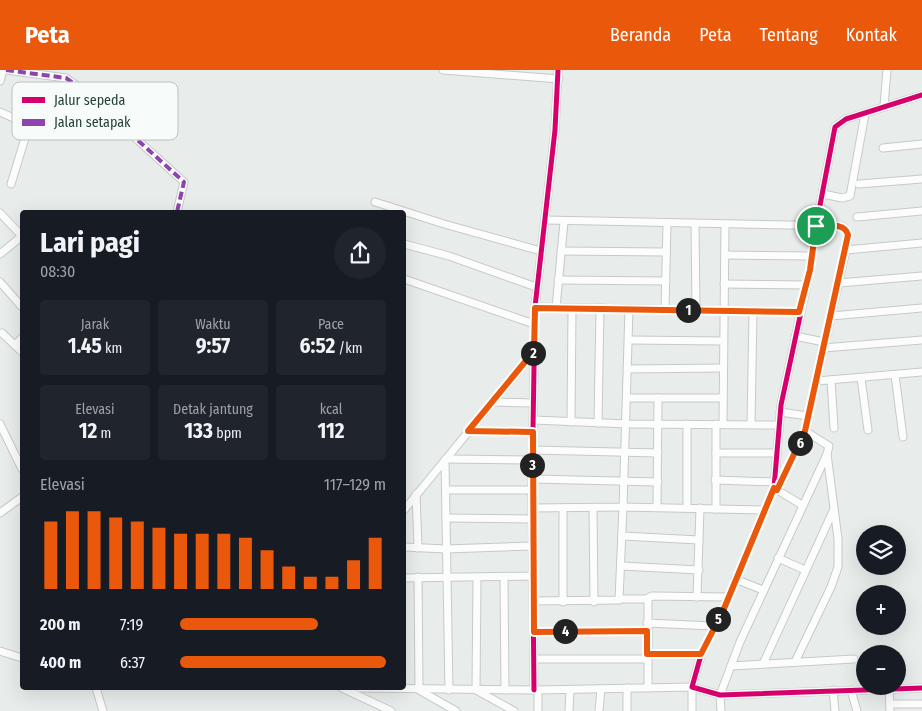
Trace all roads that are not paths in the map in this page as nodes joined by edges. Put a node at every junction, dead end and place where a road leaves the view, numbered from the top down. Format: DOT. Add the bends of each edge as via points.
graph roads {
  1 [pos="4,70"];
  2 [pos="443,70"];
  3 [pos="558,70"];
  4 [pos="887,70"];
  5 [pos="559,79"];
  6 [pos="0,81"];
  7 [pos="72,82"];
  8 [pos="922,95"];
  9 [pos="884,106"];
  10 [pos="0,112"];
  11 [pos="865,114"];
  12 [pos="12,117"];
  13 [pos="24,140"];
  14 [pos="138,140"];
  15 [pos="922,144"];
  16 [pos="883,148"];
  17 [pos="922,179"];
  18 [pos="11,184"];
  19 [pos="860,184"];
  20 [pos="824,194"];
  21 [pos="375,202"];
  22 [pos="177,210"];
  23 [pos="400,210"];
  24 [pos="922,211"];
  25 [pos="406,212"];
  26 [pos="0,213"];
  27 [pos="857,217"];
  28 [pos="545,220"];
  29 [pos="564,222"];
  30 [pos="667,224"];
  31 [pos="695,224"];
  32 [pos="725,225"];
  33 [pos="816,226"];
  34 [pos="20,234"];
  35 [pos="20,238"];
  36 [pos="922,243"];
  37 [pos="406,245"];
  38 [pos="541,250"];
  39 [pos="846,250"];
  40 [pos="561,251"];
  41 [pos="666,252"];
  42 [pos="0,254"];
  43 [pos="725,255"];
  44 [pos="812,256"];
  45 [pos="922,276"];
  46 [pos="558,280"];
  47 [pos="406,281"];
  48 [pos="666,281"];
  49 [pos="0,282"];
  50 [pos="839,283"];
  51 [pos="724,284"];
  52 [pos="806,285"];
  53 [pos="536,287"];
  54 [pos="20,305"];
  55 [pos="535,308"];
  56 [pos="556,308"];
  57 [pos="572,308"];
  58 [pos="600,308"];
  59 [pos="922,308"];
  60 [pos="629,309"];
  61 [pos="665,309"];
  62 [pos="696,310"];
  63 [pos="724,311"];
  64 [pos="753,312"];
  65 [pos="799,312"];
  66 [pos="831,316"];
  67 [pos="534,324"];
  68 [pos="1,333"];
  69 [pos="795,336"];
  70 [pos="20,340"];
  71 [pos="629,340"];
  72 [pos="724,340"];
  73 [pos="922,340"];
  74 [pos="14,345"];
  75 [pos="824,345"];
  76 [pos="20,350"];
  77 [pos="534,351"];
  78 [pos="723,368"];
  79 [pos="628,369"];
  80 [pos="922,372"];
  81 [pos="895,375"];
  82 [pos="861,378"];
  83 [pos="817,380"];
  84 [pos="831,380"];
  85 [pos="627,398"];
  86 [pos="658,398"];
  87 [pos="723,398"];
  88 [pos="493,402"];
  89 [pos="533,403"];
  90 [pos="780,412"];
  91 [pos="808,416"];
  92 [pos="534,420"];
  93 [pos="571,422"];
  94 [pos="598,423"];
  95 [pos="0,424"];
  96 [pos="627,424"];
  97 [pos="657,424"];
  98 [pos="687,424"];
  99 [pos="719,424"];
  100 [pos="752,424"];
  101 [pos="779,425"];
  102 [pos="834,428"];
  103 [pos="868,430"];
  104 [pos="468,431"];
  105 [pos="805,431"];
  106 [pos="533,432"];
  107 [pos="902,437"];
  108 [pos="533,450"];
  109 [pos="626,452"];
  110 [pos="658,452"];
  111 [pos="716,453"];
  112 [pos="777,453"];
  113 [pos="827,454"];
  114 [pos="446,460"];
  115 [pos="532,460"];
  116 [pos="20,464"];
  117 [pos="532,479"];
  118 [pos="716,480"];
  119 [pos="625,482"];
  120 [pos="658,482"];
  121 [pos="775,487"];
  122 [pos="446,490"];
  123 [pos="532,490"];
  124 [pos="416,493"];
  125 [pos="20,498"];
  126 [pos="802,505"];
  127 [pos="406,507"];
  128 [pos="623,507"];
  129 [pos="657,507"];
  130 [pos="533,508"];
  131 [pos="563,508"];
  132 [pos="593,508"];
  133 [pos="687,508"];
  134 [pos="700,508"];
  135 [pos="716,508"];
  136 [pos="834,508"];
  137 [pos="766,510"];
  138 [pos="0,513"];
  139 [pos="446,518"];
  140 [pos="532,519"];
  141 [pos="622,536"];
  142 [pos="699,540"];
  143 [pos="532,546"];
  144 [pos="406,547"];
  145 [pos="418,548"];
  146 [pos="446,549"];
  147 [pos="778,558"];
  148 [pos="621,566"];
  149 [pos="699,570"];
  150 [pos="805,570"];
  151 [pos="533,576"];
  152 [pos="418,577"];
  153 [pos="446,577"];
  154 [pos="504,577"];
  155 [pos="406,578"];
  156 [pos="477,578"];
  157 [pos="736,579"];
  158 [pos="763,590"];
  159 [pos="697,597"];
  160 [pos="727,598"];
  161 [pos="620,599"];
  162 [pos="648,599"];
  163 [pos="534,602"];
  164 [pos="563,602"];
  165 [pos="594,602"];
  166 [pos="647,622"];
  167 [pos="714,626"];
  168 [pos="647,631"];
  169 [pos="534,632"];
  170 [pos="0,651"];
  171 [pos="701,654"];
  172 [pos="20,657"];
  173 [pos="647,657"];
  174 [pos="534,659"];
  175 [pos="854,660"];
  176 [pos="795,662"];
  177 [pos="763,664"];
  178 [pos="730,666"];
  179 [pos="692,687"];
  180 [pos="627,688"];
  181 [pos="648,688"];
  182 [pos="906,688"];
  183 [pos="922,688"];
  184 [pos="406,689"];
  185 [pos="601,689"];
  186 [pos="97,690"];
  187 [pos="359,690"];
  188 [pos="419,690"];
  189 [pos="449,690"];
  190 [pos="476,690"];
  191 [pos="505,690"];
  192 [pos="536,690"];
  193 [pos="570,690"];
  194 [pos="833,690"];
  195 [pos="851,690"];
  196 [pos="856,690"];
  197 [pos="889,695"];
  198 [pos="720,696"];
  199 [pos="922,704"];
  200 [pos="890,708"];
  201 [pos="103,711"];
  202 [pos="391,711"];
  203 [pos="456,711"];
  204 [pos="514,711"];
  205 [pos="538,711"];
  206 [pos="569,711"];
  207 [pos="599,711"];
  208 [pos="627,711"];
  209 [pos="692,711"];
  210 [pos="721,711"];
  211 [pos="835,711"];
  212 [pos="857,711"];
  1 -- 6 [label="street"];
  1 -- 7 [label="street" via="66,78"];
  2 -- 5 [label="street"];
  3 -- 5 [label="street"];
  4 -- 9 [label="street"];
  5 -- 28 [label="street"];
  8 -- 9 [label="street"];
  9 -- 11 [label="street"];
  10 -- 12 [label="street"];
  11 -- 20 [label="street" via="841,121 835,127"];
  11 -- 20 [label="street" via="850,196 842,198"];
  13 -- 18 [label="street"];
  14 -- 22 [label="street" via="184,182"];
  15 -- 16 [label="street"];
  17 -- 19 [label="street"];
  20 -- 33 [label="street"];
  21 -- 23 [label="street"];
  24 -- 27 [label="street"];
  25 -- 38 [label="street"];
  26 -- 34 [label="street"];
  28 -- 29 [label="street"];
  28 -- 38 [label="street"];
  29 -- 30 [label="street"];
  29 -- 40 [label="street"];
  30 -- 31 [label="street"];
  30 -- 41 [label="street"];
  31 -- 32 [label="street"];
  31 -- 62 [label="street"];
  32 -- 33 [label="street"];
  32 -- 43 [label="street"];
  33 -- 39 [label="street" via="842,226 846,229"];
  33 -- 44 [label="street"];
  35 -- 42 [label="street"];
  36 -- 39 [label="street"];
  37 -- 53 [label="street"];
  38 -- 53 [label="street"];
  39 -- 50 [label="street"];
  40 -- 41 [label="street"];
  40 -- 46 [label="street"];
  41 -- 48 [label="street"];
  43 -- 44 [label="street"];
  43 -- 51 [label="street"];
  44 -- 52 [label="street"];
  45 -- 50 [label="street"];
  46 -- 48 [label="street"];
  46 -- 56 [label="street"];
  47 -- 67 [label="street"];
  48 -- 61 [label="street"];
  49 -- 54 [label="street"];
  50 -- 66 [label="street"];
  51 -- 52 [label="street"];
  51 -- 63 [label="street"];
  52 -- 65 [label="street"];
  53 -- 55 [label="street"];
  55 -- 56 [label="street"];
  55 -- 67 [label="street"];
  56 -- 57 [label="street"];
  57 -- 58 [label="street"];
  57 -- 93 [label="street"];
  58 -- 60 [label="street"];
  58 -- 94 [label="street"];
  59 -- 66 [label="street"];
  60 -- 61 [label="street"];
  60 -- 71 [label="street"];
  61 -- 62 [label="street"];
  62 -- 63 [label="street"];
  63 -- 64 [label="street"];
  63 -- 72 [label="street"];
  64 -- 65 [label="street"];
  64 -- 100 [label="street"];
  65 -- 69 [label="street"];
  66 -- 75 [label="street"];
  67 -- 77 [label="street"];
  68 -- 74 [label="street"];
  69 -- 75 [label="street"];
  69 -- 90 [label="street"];
  70 -- 74 [label="street"];
  71 -- 72 [label="street"];
  71 -- 79 [label="street"];
  72 -- 78 [label="street"];
  73 -- 75 [label="street"];
  74 -- 76 [label="street"];
  75 -- 83 [label="street"];
  77 -- 88 [label="street"];
  77 -- 89 [label="street"];
  78 -- 79 [label="street"];
  78 -- 87 [label="street"];
  79 -- 85 [label="street"];
  80 -- 81 [label="street"];
  81 -- 82 [label="street"];
  81 -- 107 [label="street"];
  82 -- 84 [label="street"];
  82 -- 103 [label="street"];
  83 -- 84 [label="street"];
  83 -- 91 [label="street"];
  84 -- 102 [label="street"];
  85 -- 86 [label="street"];
  85 -- 96 [label="street"];
  86 -- 87 [label="street"];
  86 -- 97 [label="street"];
  87 -- 99 [label="street"];
  88 -- 89 [label="street"];
  88 -- 104 [label="street"];
  89 -- 92 [label="street"];
  90 -- 91 [label="street"];
  90 -- 101 [label="street"];
  91 -- 105 [label="street"];
  92 -- 93 [label="street"];
  92 -- 106 [label="street"];
  93 -- 94 [label="street"];
  94 -- 96 [label="street"];
  95 -- 116 [label="street"];
  96 -- 97 [label="street"];
  96 -- 109 [label="street"];
  97 -- 98 [label="street"];
  97 -- 110 [label="street"];
  98 -- 99 [label="street"];
  98 -- 133 [label="street"];
  99 -- 100 [label="street"];
  99 -- 111 [label="street"];
  100 -- 101 [label="street"];
  101 -- 112 [label="street"];
  104 -- 106 [label="street"];
  104 -- 114 [label="street"];
  105 -- 113 [label="street" via="827,444"];
  105 -- 121 [label="street"];
  106 -- 108 [label="street"];
  108 -- 109 [label="street"];
  108 -- 115 [label="street"];
  109 -- 110 [label="street"];
  109 -- 119 [label="street"];
  110 -- 120 [label="street"];
  111 -- 112 [label="street"];
  111 -- 118 [label="street"];
  112 -- 121 [label="street"];
  113 -- 126 [label="street"];
  113 -- 136 [label="street"];
  114 -- 115 [label="street"];
  114 -- 122 [label="street"];
  114 -- 124 [label="street"];
  115 -- 117 [label="street"];
  117 -- 119 [label="street"];
  117 -- 123 [label="street"];
  118 -- 121 [label="street"];
  118 -- 135 [label="street"];
  119 -- 120 [label="street"];
  119 -- 128 [label="street"];
  120 -- 129 [label="street"];
  121 -- 126 [label="street"];
  121 -- 137 [label="street"];
  122 -- 123 [label="street"];
  122 -- 139 [label="street"];
  123 -- 130 [label="street"];
  124 -- 127 [label="street"];
  124 -- 145 [label="street"];
  125 -- 138 [label="street"];
  126 -- 147 [label="street"];
  128 -- 129 [label="street"];
  128 -- 132 [label="street"];
  128 -- 141 [label="street"];
  129 -- 133 [label="street"];
  130 -- 131 [label="street"];
  130 -- 140 [label="street"];
  131 -- 132 [label="street"];
  131 -- 164 [label="street"];
  132 -- 165 [label="street"];
  133 -- 134 [label="street"];
  134 -- 135 [label="street"];
  134 -- 142 [label="street"];
  135 -- 137 [label="street"];
  136 -- 150 [label="street"];
  136 -- 176 [label="street" via="839,551 836,576"];
  137 -- 157 [label="street"];
  139 -- 140 [label="street"];
  139 -- 146 [label="street"];
  140 -- 143 [label="street"];
  141 -- 142 [label="street"];
  141 -- 148 [label="street"];
  142 -- 149 [label="street"];
  143 -- 146 [label="street"];
  143 -- 151 [label="street"];
  144 -- 145 [label="street"];
  145 -- 146 [label="street"];
  146 -- 153 [label="street"];
  147 -- 150 [label="street"];
  147 -- 158 [label="street"];
  148 -- 149 [label="street"];
  148 -- 161 [label="street"];
  149 -- 159 [label="street"];
  150 -- 177 [label="street"];
  151 -- 154 [label="street"];
  151 -- 163 [label="street"];
  152 -- 153 [label="street"];
  152 -- 155 [label="street"];
  152 -- 188 [label="street"];
  153 -- 156 [label="street"];
  153 -- 189 [label="street"];
  154 -- 156 [label="street"];
  154 -- 191 [label="street"];
  156 -- 190 [label="street"];
  157 -- 158 [label="street"];
  157 -- 160 [label="street"];
  158 -- 178 [label="street"];
  159 -- 160 [label="street"];
  159 -- 162 [label="street" via="652,596"];
  160 -- 167 [label="street"];
  161 -- 162 [label="street"];
  161 -- 165 [label="street" via="616,602"];
  162 -- 166 [label="street"];
  163 -- 164 [label="street"];
  163 -- 169 [label="street"];
  164 -- 165 [label="street"];
  166 -- 167 [label="street"];
  166 -- 168 [label="street"];
  167 -- 171 [label="street"];
  168 -- 169 [label="street"];
  168 -- 173 [label="street"];
  169 -- 174 [label="street"];
  170 -- 172 [label="street"];
  171 -- 173 [label="street"];
  171 -- 179 [label="street"];
  173 -- 174 [label="street"];
  173 -- 181 [label="street"];
  174 -- 192 [label="street"];
  175 -- 176 [label="street"];
  176 -- 177 [label="street"];
  177 -- 178 [label="street"];
  178 -- 198 [label="street"];
  179 -- 181 [label="street"];
  179 -- 198 [label="street"];
  179 -- 209 [label="street"];
  180 -- 181 [label="street"];
  180 -- 185 [label="street"];
  180 -- 208 [label="street"];
  182 -- 183 [label="street"];
  184 -- 188 [label="street"];
  185 -- 193 [label="street"];
  185 -- 207 [label="street"];
  186 -- 201 [label="street"];
  187 -- 202 [label="street"];
  188 -- 189 [label="street"];
  188 -- 203 [label="street"];
  189 -- 190 [label="street"];
  190 -- 191 [label="street"];
  190 -- 204 [label="street"];
  191 -- 192 [label="street"];
  192 -- 193 [label="street"];
  192 -- 205 [label="street"];
  193 -- 206 [label="street"];
  194 -- 195 [label="street"];
  194 -- 198 [label="street"];
  194 -- 211 [label="street"];
  195 -- 196 [label="street"];
  195 -- 212 [label="street"];
  197 -- 200 [label="street"];
  198 -- 210 [label="street"];
  199 -- 200 [label="street"];
}
